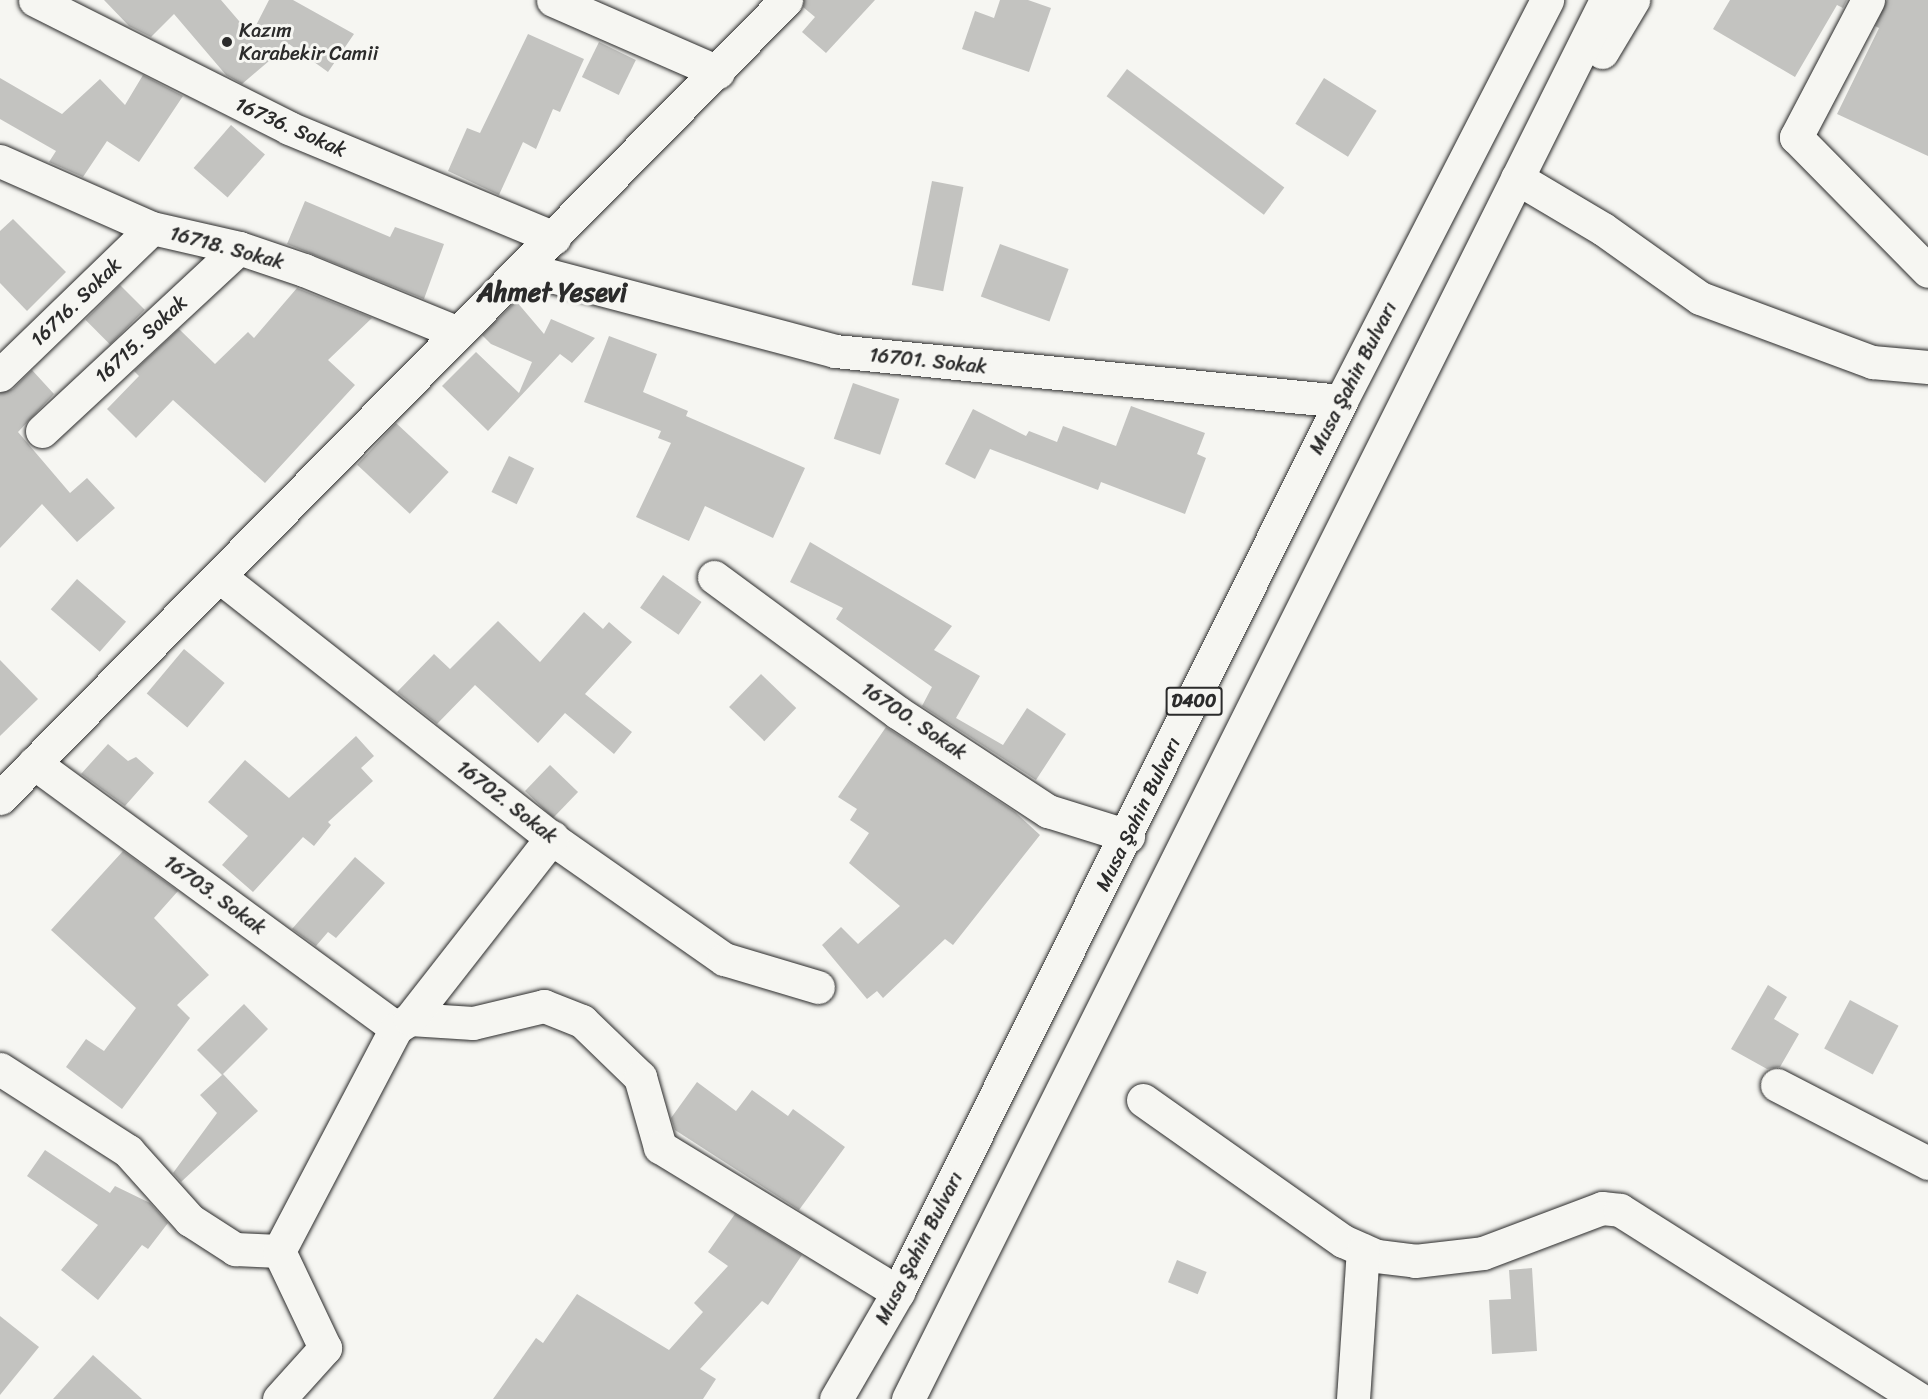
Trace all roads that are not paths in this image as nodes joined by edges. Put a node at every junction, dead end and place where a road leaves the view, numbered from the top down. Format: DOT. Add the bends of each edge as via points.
graph roads {
  1 [pos="35,0"];
  2 [pos="553,0"];
  3 [pos="786,0"];
  4 [pos="1547,0"];
  5 [pos="1606,0"];
  6 [pos="1633,0"];
  7 [pos="1868,0"];
  8 [pos="718,72"];
  9 [pos="1539,134"];
  10 [pos="0,161"];
  11 [pos="1517,178"];
  12 [pos="152,228"];
  13 [pos="554,238"];
  14 [pos="239,248"];
  15 [pos="525,269"];
  16 [pos="1928,271"];
  17 [pos="456,332"];
  18 [pos="1928,367"];
  19 [pos="0,375"];
  20 [pos="1341,401"];
  21 [pos="42,431"];
  22 [pos="220,577"];
  23 [pos="714,577"];
  24 [pos="34,763"];
  25 [pos="0,798"];
  26 [pos="1128,836"];
  27 [pos="552,837"];
  28 [pos="818,987"];
  29 [pos="403,1024"];
  30 [pos="0,1069"];
  31 [pos="1777,1085"];
  32 [pos="1143,1100"];
  33 [pos="1928,1162"];
  34 [pos="1363,1250"];
  35 [pos="279,1251"];
  36 [pos="898,1292"];
  37 [pos="279,1399"];
  38 [pos="836,1399"];
  39 [pos="908,1399"];
  40 [pos="1353,1399"];
  41 [pos="1919,1399"];
  1 -- 13 [label="main road, 16736. Sokak" via="289,128"];
  2 -- 8 [label="main road"];
  3 -- 8 [label="main road"];
  4 -- 20 [label="main road, Musa Şahin Bulvarı / D400"];
  5 -- 9 [label="main road, D400"];
  6 -- 9 [label="main road" via="1593,68"];
  7 -- 16 [label="main road" via="1796,137"];
  8 -- 13 [label="main road"];
  9 -- 11 [label="main road, D400"];
  10 -- 12 [label="main road, 16718. Sokak"];
  11 -- 18 [label="main road" via="1603,229 1700,298 1872,362"];
  11 -- 39 [label="main road, D400"];
  12 -- 14 [label="main road, 16718. Sokak"];
  12 -- 19 [label="main road, 16716. Sokak"];
  13 -- 15 [label="main road"];
  14 -- 17 [label="main road, 16718. Sokak"];
  14 -- 21 [label="main road, 16715. Sokak"];
  15 -- 17 [label="main road"];
  15 -- 20 [label="main road, 16701. Sokak" via="835,351"];
  17 -- 22 [label="main road"];
  20 -- 26 [label="main road, Musa Şahin Bulvarı / D400"];
  22 -- 24 [label="main road"];
  22 -- 27 [label="main road, 16702. Sokak"];
  23 -- 26 [label="main road, 16700. Sokak" via="897,712 1048,811"];
  24 -- 25 [label="main road"];
  24 -- 29 [label="main road, 16703. Sokak"];
  26 -- 36 [label="main road, Musa Şahin Bulvarı / D400"];
  27 -- 28 [label="main road, 16702. Sokak" via="724,959"];
  27 -- 29 [label="main road"];
  29 -- 35 [label="main road"];
  29 -- 36 [label="main road" via="472,1023 544,1006 582,1021 640,1077 660,1147"];
  30 -- 35 [label="main road" via="128,1150 199,1226 235,1249"];
  31 -- 33 [label="main road"];
  32 -- 34 [label="main road" via="1343,1241"];
  34 -- 40 [label="main road"];
  34 -- 41 [label="main road" via="1415,1261 1444,1260 1518,1242 1591,1212 1642,1220"];
  35 -- 37 [label="main road" via="325,1348"];
  36 -- 38 [label="main road, Musa Şahin Bulvarı / D400"];
}
